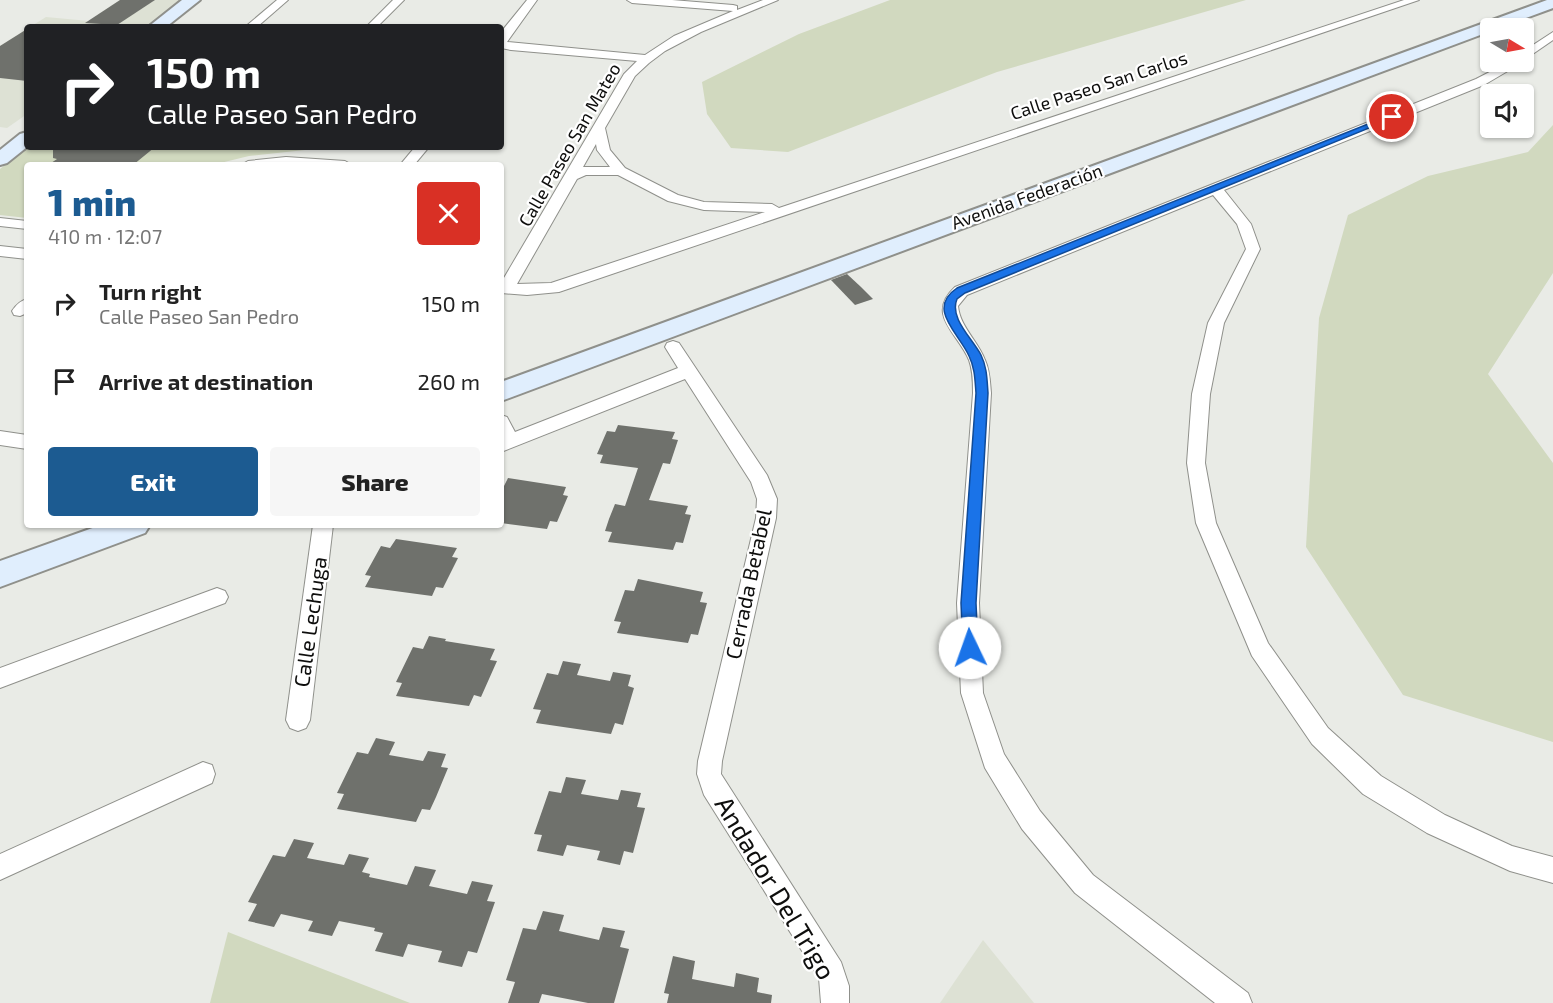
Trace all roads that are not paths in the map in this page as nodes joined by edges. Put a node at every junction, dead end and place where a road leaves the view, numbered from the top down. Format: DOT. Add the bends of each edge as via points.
graph roads {
  1 [pos="192,0"];
  2 [pos="208,0"];
  3 [pos="283,0"];
  4 [pos="399,0"];
  5 [pos="532,0"];
  6 [pos="632,0"];
  7 [pos="772,0"];
  8 [pos="1414,0"];
  9 [pos="1553,3"];
  10 [pos="734,8"];
  11 [pos="160,24"];
  12 [pos="176,24"];
  13 [pos="254,24"];
  14 [pos="374,24"];
  15 [pos="1553,35"];
  16 [pos="504,36"];
  17 [pos="504,45"];
  18 [pos="1534,49"];
  19 [pos="645,58"];
  20 [pos="1498,72"];
  21 [pos="24,126"];
  22 [pos="599,128"];
  23 [pos="24,140"];
  24 [pos="420,150"];
  25 [pos="1,152"];
  26 [pos="276,162"];
  27 [pos="301,162"];
  28 [pos="410,162"];
  29 [pos="620,171"];
  30 [pos="571,176"];
  31 [pos="1215,188"];
  32 [pos="704,206"];
  33 [pos="796,206"];
  34 [pos="0,222"];
  35 [pos="24,225"];
  36 [pos="707,235"];
  37 [pos="0,251"];
  38 [pos="24,254"];
  39 [pos="504,288"];
  40 [pos="673,347"];
  41 [pos="688,371"];
  42 [pos="504,391"];
  43 [pos="0,438"];
  44 [pos="24,442"];
  45 [pos="506,443"];
  46 [pos="127,528"];
  47 [pos="323,528"];
  48 [pos="0,574"];
  49 [pos="217,597"];
  50 [pos="0,678"];
  51 [pos="298,720"];
  52 [pos="203,774"];
  53 [pos="710,774"];
  54 [pos="0,867"];
  55 [pos="1553,870"];
  56 [pos="835,1003"];
  57 [pos="1238,1003"];
  1 -- 11 [label="main road"];
  2 -- 12 [label="main road"];
  3 -- 13 [label="street"];
  4 -- 14 [label="street"];
  5 -- 16 [label="street"];
  6 -- 10 [label="street"];
  7 -- 10 [label="street"];
  8 -- 33 [label="street, Calle Paseo San Carlos"];
  9 -- 42 [label="main road, Avenida Federación"];
  10 -- 19 [label="street, Calle Paseo San Mateo"];
  15 -- 18 [label="street"];
  17 -- 19 [label="street"];
  19 -- 22 [label="street, Calle Paseo San Mateo" via="630,74"];
  20 -- 31 [label="street"];
  21 -- 25 [label="main road"];
  22 -- 29 [label="street, Calle Paseo San Carlos" via="604,150"];
  22 -- 30 [label="street, Calle Paseo San Mateo"];
  23 -- 25 [label="main road"];
  24 -- 28 [label="street"];
  26 -- 27 [label="street"];
  29 -- 30 [label="street" via="585,171"];
  29 -- 32 [label="street, Calle Paseo San Carlos" via="673,198"];
  30 -- 39 [label="street, Calle Paseo San Mateo"];
  31 -- 55 [label="street" via="1246,225 1252,249 1216,323 1201,394 1196,463 1206,523 1260,649 1320,736 1372,785 1436,824 1510,858"];
  31 -- 57 [label="street" via="961,291 949,304 950,314 981,373 968,603 972,693 994,760 1031,820 1084,884"];
  32 -- 33 [label="street, Calle Paseo San Carlos"];
  32 -- 36 [label="street" via="711,216"];
  33 -- 36 [label="street, Calle Paseo San Carlos"];
  34 -- 35 [label="street"];
  36 -- 39 [label="street, Calle Paseo San Carlos" via="553,288"];
  37 -- 38 [label="street"];
  40 -- 41 [label="street, Cerrada Betabel"];
  41 -- 45 [label="street"];
  41 -- 53 [label="street, Cerrada Betabel" via="760,480 767,498 766,518"];
  43 -- 44 [label="street"];
  46 -- 48 [label="main road"];
  47 -- 51 [label="street, Calle Lechuga"];
  49 -- 50 [label="street"];
  52 -- 54 [label="street"];
  53 -- 56 [label="street, Andador Del Trigo" via="713,786 831,972"];
}
